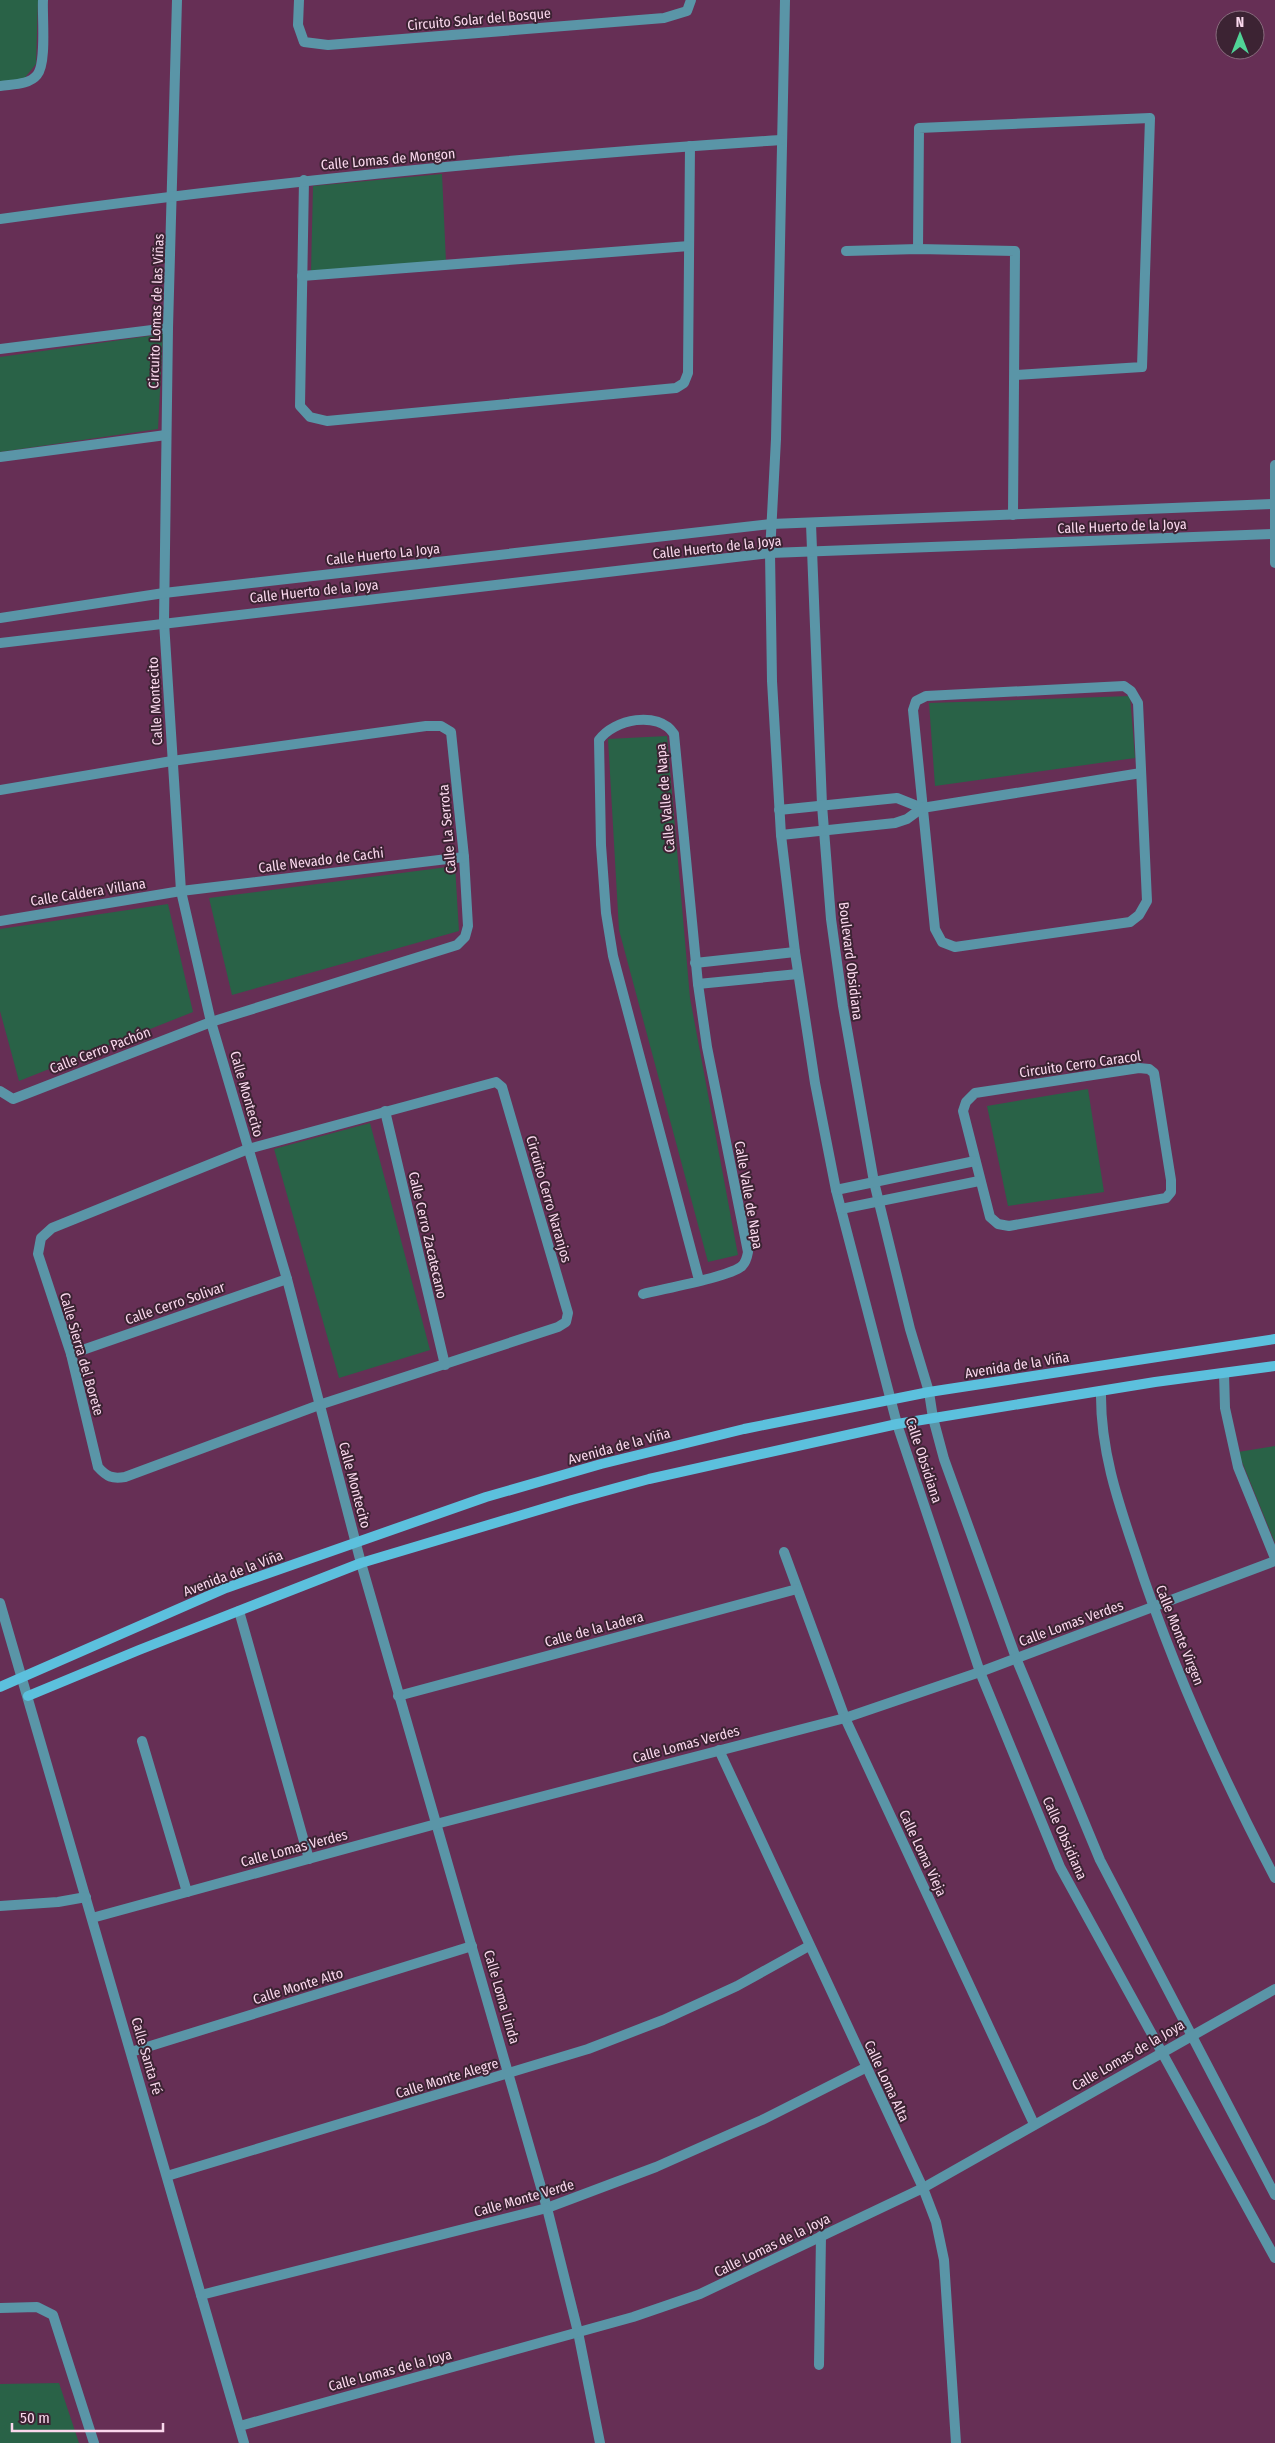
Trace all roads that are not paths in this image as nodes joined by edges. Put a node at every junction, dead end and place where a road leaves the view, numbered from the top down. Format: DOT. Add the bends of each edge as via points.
graph roads {
  1 [pos="43,0"];
  2 [pos="177,0"];
  3 [pos="299,0"];
  4 [pos="691,0"];
  5 [pos="785,0"];
  6 [pos="0,86"];
  7 [pos="781,140"];
  8 [pos="690,146"];
  9 [pos="304,180"];
  10 [pos="173,195"];
  11 [pos="0,219"];
  12 [pos="689,246"];
  13 [pos="918,249"];
  14 [pos="846,251"];
  15 [pos="302,276"];
  16 [pos="168,328"];
  17 [pos="0,350"];
  18 [pos="1015,375"];
  19 [pos="166,435"];
  20 [pos="0,456"];
  21 [pos="1275,466"];
  22 [pos="1275,504"];
  23 [pos="1013,515"];
  24 [pos="770,524"];
  25 [pos="812,524"];
  26 [pos="1274,534"];
  27 [pos="813,552"];
  28 [pos="770,554"];
  29 [pos="1275,563"];
  30 [pos="164,593"];
  31 [pos="0,618"];
  32 [pos="164,622"];
  33 [pos="0,643"];
  34 [pos="172,761"];
  35 [pos="1141,773"];
  36 [pos="0,790"];
  37 [pos="822,805"];
  38 [pos="922,808"];
  39 [pos="779,810"];
  40 [pos="824,830"];
  41 [pos="782,835"];
  42 [pos="464,857"];
  43 [pos="181,891"];
  44 [pos="0,921"];
  45 [pos="795,952"];
  46 [pos="695,963"];
  47 [pos="798,974"];
  48 [pos="698,984"];
  49 [pos="211,1022"];
  50 [pos="0,1091"];
  51 [pos="385,1111"];
  52 [pos="248,1149"];
  53 [pos="975,1160"];
  54 [pos="980,1181"];
  55 [pos="874,1182"];
  56 [pos="836,1190"];
  57 [pos="878,1201"];
  58 [pos="841,1209"];
  59 [pos="287,1278"];
  60 [pos="699,1280"];
  61 [pos="644,1294"];
  62 [pos="1275,1339"];
  63 [pos="71,1354"];
  64 [pos="445,1366"];
  65 [pos="1275,1366"];
  66 [pos="1224,1374"];
  67 [pos="1101,1390"];
  68 [pos="929,1392"];
  69 [pos="891,1401"];
  70 [pos="319,1405"];
  71 [pos="933,1418"];
  72 [pos="897,1424"];
  73 [pos="356,1542"];
  74 [pos="784,1552"];
  75 [pos="1275,1560"];
  76 [pos="361,1563"];
  77 [pos="797,1590"];
  78 [pos="0,1603"];
  79 [pos="1153,1608"];
  80 [pos="239,1611"];
  81 [pos="1016,1658"];
  82 [pos="980,1672"];
  83 [pos="22,1677"];
  84 [pos="0,1687"];
  85 [pos="28,1696"];
  86 [pos="398,1696"];
  87 [pos="845,1718"];
  88 [pos="142,1740"];
  89 [pos="719,1750"];
  90 [pos="436,1824"];
  91 [pos="309,1859"];
  92 [pos="1275,1878"];
  93 [pos="187,1892"];
  94 [pos="86,1897"];
  95 [pos="0,1906"];
  96 [pos="92,1918"];
  97 [pos="472,1946"];
  98 [pos="809,1946"];
  99 [pos="1275,1989"];
  100 [pos="1193,2034"];
  101 [pos="131,2052"];
  102 [pos="1161,2052"];
  103 [pos="866,2068"];
  104 [pos="510,2074"];
  105 [pos="1034,2124"];
  106 [pos="167,2176"];
  107 [pos="923,2188"];
  108 [pos="1275,2195"];
  109 [pos="547,2208"];
  110 [pos="820,2236"];
  111 [pos="1275,2258"];
  112 [pos="201,2295"];
  113 [pos="0,2308"];
  114 [pos="578,2332"];
  115 [pos="819,2365"];
  116 [pos="240,2426"];
  117 [pos="94,2443"];
  118 [pos="244,2443"];
  119 [pos="600,2443"];
  120 [pos="956,2443"];
  1 -- 6 [label="street" via="42,63 38,75 26,82"];
  2 -- 10 [label="street, Circuito Lomas de las Viñas"];
  3 -- 4 [label="street, Circuito Solar del Bosque" via="298,25 304,42 328,45 664,18 687,10"];
  5 -- 7 [label="street"];
  7 -- 8 [label="street, Calle Lomas de Mongon"];
  7 -- 24 [label="street" via="776,439"];
  8 -- 9 [label="street, Calle Lomas de Mongon"];
  8 -- 12 [label="street"];
  9 -- 10 [label="street, Calle Lomas de Mongon"];
  9 -- 15 [label="street"];
  10 -- 11 [label="street, Calle Lomas de Mongon"];
  10 -- 16 [label="street, Circuito Lomas de las Viñas"];
  12 -- 15 [label="street"];
  12 -- 15 [label="street" via="688,373 681,386 326,421 310,417 300,406"];
  13 -- 14 [label="street"];
  13 -- 18 [label="street" via="1015,251"];
  13 -- 18 [label="street" via="919,128 1150,118 1142,367"];
  16 -- 17 [label="street"];
  16 -- 19 [label="street, Circuito Lomas de las Viñas"];
  18 -- 23 [label="street"];
  19 -- 20 [label="street"];
  19 -- 30 [label="street, Circuito Lomas de las Viñas"];
  21 -- 22 [label="street"];
  22 -- 23 [label="street, Calle Huerto La Joya"];
  22 -- 26 [label="street"];
  23 -- 25 [label="street, Calle Huerto La Joya"];
  24 -- 25 [label="street, Calle Huerto La Joya"];
  24 -- 28 [label="street"];
  24 -- 30 [label="street, Calle Huerto La Joya"];
  25 -- 27 [label="street, Boulevard Obsidiana"];
  26 -- 27 [label="street, Calle Huerto de la Joya"];
  26 -- 29 [label="street"];
  27 -- 28 [label="street, Calle Huerto de la Joya"];
  27 -- 37 [label="street, Boulevard Obsidiana"];
  28 -- 32 [label="street, Calle Huerto de la Joya"];
  28 -- 39 [label="street"];
  30 -- 31 [label="street, Calle Huerto La Joya"];
  30 -- 32 [label="street, Circuito Lomas de las Viñas"];
  32 -- 33 [label="street"];
  32 -- 34 [label="street, Calle Montecito"];
  34 -- 36 [label="street"];
  34 -- 42 [label="street, Calle La Serrota" via="441,726 452,732"];
  34 -- 43 [label="street, Calle Montecito"];
  35 -- 38 [label="street"];
  35 -- 38 [label="street" via="1138,703 1124,686 926,696 916,700 913,710"];
  35 -- 38 [label="street" via="1147,902 1130,922 948,947 936,929"];
  37 -- 38 [label="street" via="897,798"];
  37 -- 39 [label="street"];
  37 -- 40 [label="street, Boulevard Obsidiana"];
  38 -- 40 [label="street" via="896,823"];
  39 -- 41 [label="street"];
  40 -- 41 [label="street"];
  40 -- 55 [label="street, Boulevard Obsidiana" via="843,1006"];
  41 -- 45 [label="street"];
  42 -- 43 [label="street, Calle Nevado de Cachi"];
  42 -- 49 [label="street, Calle La Serrota" via="468,926 466,937 457,945"];
  43 -- 44 [label="street, Calle Caldera Villana"];
  43 -- 49 [label="street, Calle Montecito"];
  45 -- 46 [label="street"];
  45 -- 47 [label="street"];
  46 -- 48 [label="street, Calle Valle de Napa"];
  46 -- 60 [label="street, Calle Valle de Napa" via="674,734 669,727 644,720 615,726 603,734 598,748 606,914 625,1005"];
  47 -- 48 [label="street"];
  47 -- 56 [label="street"];
  48 -- 60 [label="street, Calle Valle de Napa" via="748,1252 740,1268"];
  49 -- 50 [label="street, Calle Cerro Pachón" via="13,1099"];
  49 -- 52 [label="street, Calle Montecito"];
  51 -- 52 [label="street, Circuito Cerro Naranjos"];
  51 -- 64 [label="street, Calle Cerro Zacatecano"];
  51 -- 64 [label="street, Circuito Cerro Naranjos" via="487,1083 496,1082 502,1087 568,1313 566,1322 558,1327"];
  52 -- 59 [label="street, Calle Montecito"];
  52 -- 63 [label="street, Calle Sierra del Borete" via="52,1228 41,1238 38,1254"];
  53 -- 54 [label="street, Circuito Cerro Caracol"];
  53 -- 54 [label="street, Circuito Cerro Caracol" via="963,1111 975,1093 1139,1068 1154,1073 1171,1180 1166,1198 1009,1226 998,1224 990,1217"];
  53 -- 55 [label="street"];
  54 -- 57 [label="street"];
  55 -- 56 [label="street"];
  55 -- 57 [label="street, Boulevard Obsidiana"];
  56 -- 58 [label="street"];
  57 -- 58 [label="street"];
  57 -- 68 [label="street, Boulevard Obsidiana"];
  58 -- 69 [label="street"];
  59 -- 63 [label="street, Calle Cerro Solivar"];
  59 -- 70 [label="street, Calle Montecito"];
  60 -- 61 [label="street, Calle Valle de Napa"];
  62 -- 68 [label="street, Avenida de la Viña"];
  63 -- 70 [label="street, Calle Sierra del Borete" via="98,1467 114,1479 126,1478"];
  64 -- 70 [label="street, Circuito Cerro Naranjos"];
  65 -- 66 [label="street"];
  66 -- 67 [label="street"];
  66 -- 75 [label="street" via="1225,1408 1233,1450"];
  67 -- 71 [label="street"];
  67 -- 79 [label="street, Calle Monte Virgen" via="1103,1444 1114,1490"];
  68 -- 69 [label="street, Avenida de la Viña"];
  68 -- 71 [label="street, Calle Obsidiana"];
  69 -- 72 [label="street, Calle Obsidiana"];
  69 -- 73 [label="street, Avenida de la Viña" via="744,1429 601,1464 486,1497"];
  70 -- 73 [label="street, Calle Montecito"];
  71 -- 72 [label="street"];
  71 -- 81 [label="street, Calle Obsidiana" via="959,1505"];
  72 -- 76 [label="street" via="649,1480 545,1507"];
  72 -- 82 [label="street, Calle Obsidiana"];
  73 -- 76 [label="street, Calle Montecito"];
  73 -- 83 [label="street, Avenida de la Viña" via="226,1588"];
  74 -- 77 [label="street, Calle Loma Vieja"];
  75 -- 79 [label="street, Calle Lomas Verdes"];
  76 -- 80 [label="street"];
  76 -- 86 [label="street, Calle Loma Linda"];
  77 -- 86 [label="street, Calle de la Ladera"];
  77 -- 87 [label="street, Calle Loma Vieja"];
  78 -- 83 [label="street, Calle Santa Fé"];
  79 -- 81 [label="street, Calle Lomas Verdes"];
  79 -- 92 [label="street, Calle Monte Virgen" via="1231,1794"];
  80 -- 85 [label="street"];
  80 -- 91 [label="street"];
  81 -- 82 [label="street, Calle Lomas Verdes"];
  81 -- 100 [label="street, Calle Obsidiana" via="1100,1860"];
  82 -- 87 [label="street, Calle Lomas Verdes"];
  82 -- 102 [label="street, Calle Obsidiana" via="1060,1867"];
  83 -- 84 [label="street, Avenida de la Viña"];
  83 -- 85 [label="street, Calle Santa Fé"];
  85 -- 94 [label="street, Calle Santa Fé"];
  86 -- 90 [label="street, Calle Loma Linda"];
  87 -- 89 [label="street, Calle Lomas Verdes"];
  87 -- 105 [label="street, Calle Loma Vieja"];
  88 -- 93 [label="street"];
  89 -- 90 [label="street, Calle Lomas Verdes"];
  89 -- 98 [label="street, Calle Loma Alta"];
  90 -- 91 [label="street, Calle Lomas Verdes"];
  90 -- 97 [label="street, Calle Loma Linda"];
  91 -- 93 [label="street, Calle Lomas Verdes"];
  93 -- 96 [label="street, Calle Lomas Verdes"];
  94 -- 95 [label="street"];
  94 -- 96 [label="street, Calle Santa Fé"];
  96 -- 101 [label="street, Calle Santa Fé"];
  97 -- 101 [label="street, Calle Monte Alto"];
  97 -- 104 [label="street, Calle Loma Linda"];
  98 -- 103 [label="street, Calle Loma Alta"];
  98 -- 104 [label="street, Calle Monte Alegre" via="738,1986 664,2020 588,2050"];
  99 -- 100 [label="street, Calle Lomas de la Joya"];
  100 -- 102 [label="street, Calle Lomas de la Joya"];
  100 -- 108 [label="street, Calle Obsidiana"];
  101 -- 106 [label="street, Calle Santa Fé"];
  102 -- 105 [label="street, Calle Lomas de la Joya"];
  102 -- 111 [label="street, Calle Obsidiana"];
  103 -- 107 [label="street, Calle Loma Alta"];
  103 -- 109 [label="street, Calle Monte Verde" via="762,2120 656,2167"];
  104 -- 106 [label="street, Calle Monte Alegre"];
  104 -- 109 [label="street, Calle Loma Linda"];
  105 -- 107 [label="street, Calle Lomas de la Joya"];
  106 -- 112 [label="street, Calle Santa Fé"];
  107 -- 110 [label="street, Calle Lomas de la Joya"];
  107 -- 120 [label="street, Calle Loma Alta" via="936,2222 944,2260"];
  109 -- 112 [label="street, Calle Monte Verde"];
  109 -- 114 [label="street, Calle Loma Linda"];
  110 -- 114 [label="street, Calle Lomas de la Joya" via="700,2294"];
  110 -- 115 [label="street"];
  112 -- 116 [label="street, Calle Santa Fé"];
  113 -- 117 [label="street" via="37,2307 53,2315"];
  114 -- 116 [label="street, Calle Lomas de la Joya"];
  114 -- 119 [label="street, Calle Loma Linda"];
  116 -- 118 [label="street, Calle Santa Fé"];
}
